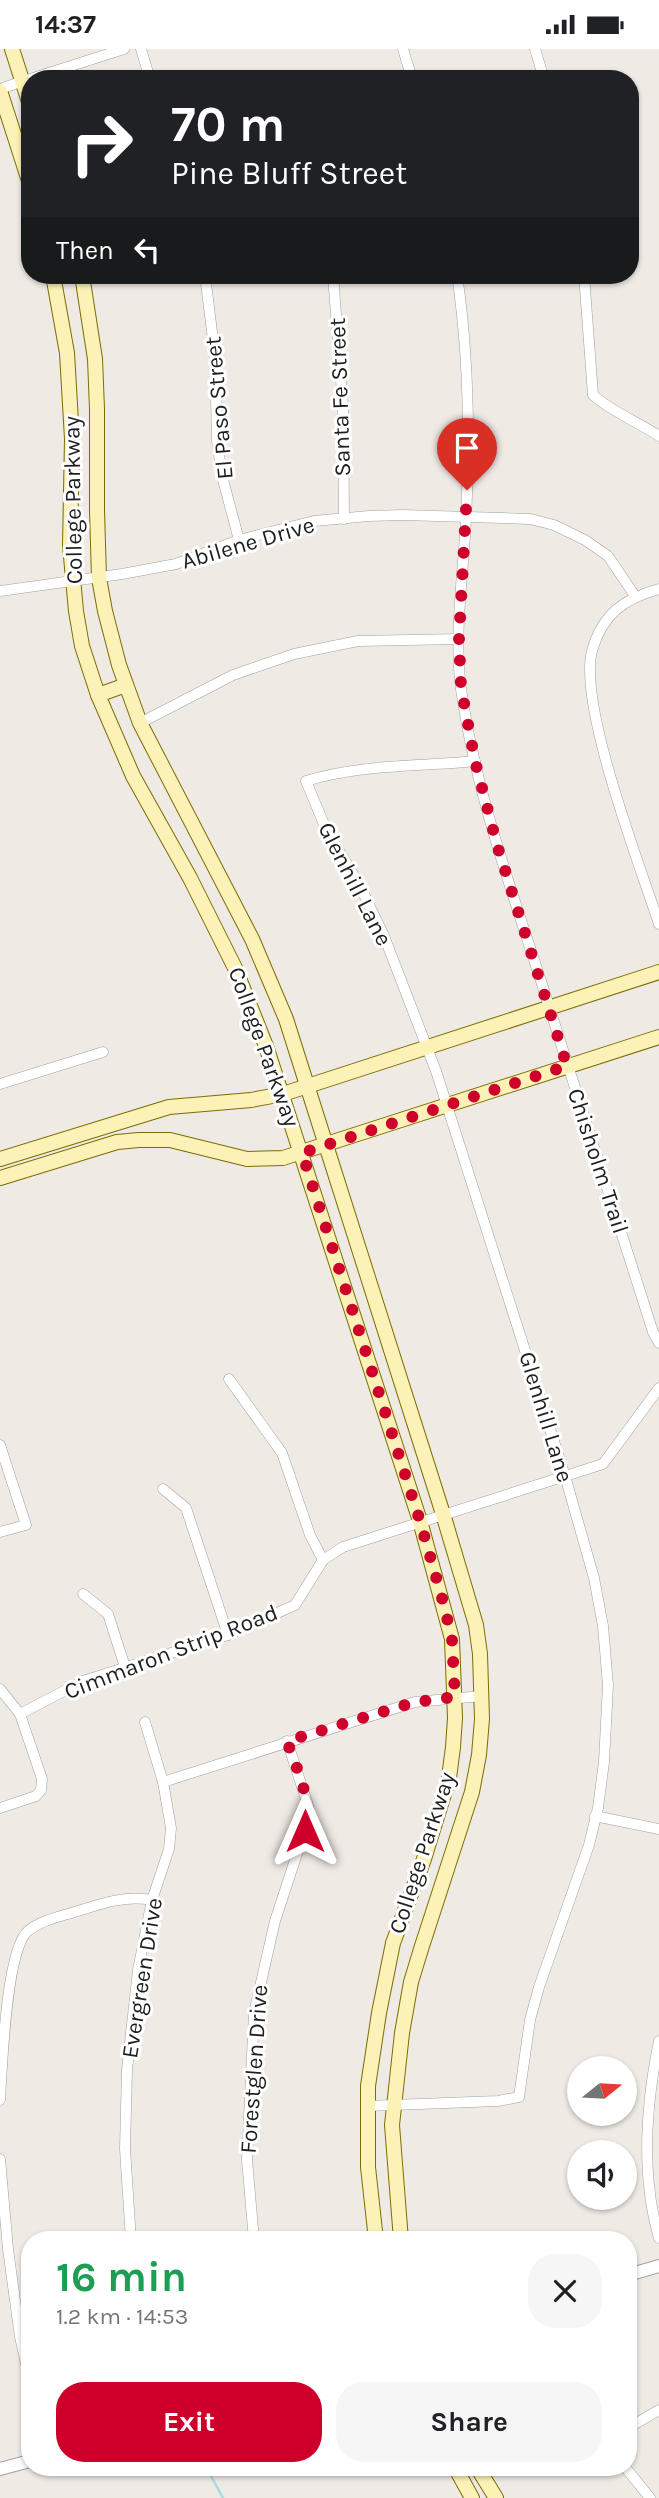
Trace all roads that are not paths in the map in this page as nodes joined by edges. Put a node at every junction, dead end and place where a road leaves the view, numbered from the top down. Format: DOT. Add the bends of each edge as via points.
graph roads {
  1 [pos="12,49"];
  2 [pos="124,49"];
  3 [pos="141,49"];
  4 [pos="403,49"];
  5 [pos="535,49"];
  6 [pos="22,70"];
  7 [pos="58,70"];
  8 [pos="147,70"];
  9 [pos="409,70"];
  10 [pos="541,70"];
  11 [pos="21,82"];
  12 [pos="0,90"];
  13 [pos="21,156"];
  14 [pos="54,284"];
  15 [pos="84,284"];
  16 [pos="206,284"];
  17 [pos="334,284"];
  18 [pos="458,284"];
  19 [pos="585,284"];
  20 [pos="659,436"];
  21 [pos="466,517"];
  22 [pos="344,519"];
  23 [pos="239,540"];
  24 [pos="99,578"];
  25 [pos="74,580"];
  26 [pos="659,589"];
  27 [pos="0,591"];
  28 [pos="635,596"];
  29 [pos="459,639"];
  30 [pos="125,685"];
  31 [pos="98,695"];
  32 [pos="140,723"];
  33 [pos="475,761"];
  34 [pos="659,924"];
  35 [pos="659,972"];
  36 [pos="550,1007"];
  37 [pos="659,1037"];
  38 [pos="427,1047"];
  39 [pos="103,1052"];
  40 [pos="567,1066"];
  41 [pos="0,1084"];
  42 [pos="307,1086"];
  43 [pos="283,1094"];
  44 [pos="447,1105"];
  45 [pos="324,1145"];
  46 [pos="302,1153"];
  47 [pos="0,1159"];
  48 [pos="0,1178"];
  49 [pos="659,1343"];
  50 [pos="229,1379"];
  51 [pos="659,1388"];
  52 [pos="0,1445"];
  53 [pos="565,1476"];
  54 [pos="163,1489"];
  55 [pos="443,1514"];
  56 [pos="420,1521"];
  57 [pos="0,1532"];
  58 [pos="323,1560"];
  59 [pos="83,1594"];
  60 [pos="228,1635"];
  61 [pos="125,1667"];
  62 [pos="0,1689"];
  63 [pos="482,1696"];
  64 [pos="455,1697"];
  65 [pos="20,1714"];
  66 [pos="145,1722"];
  67 [pos="287,1741"];
  68 [pos="163,1781"];
  69 [pos="0,1808"];
  70 [pos="595,1816"];
  71 [pos="659,1829"];
  72 [pos="152,1899"];
  73 [pos="659,2041"];
  74 [pos="0,2100"];
  75 [pos="393,2105"];
  76 [pos="368,2106"];
  77 [pos="0,2159"];
  78 [pos="130,2231"];
  79 [pos="253,2231"];
  80 [pos="375,2231"];
  81 [pos="400,2231"];
  82 [pos="659,2238"];
  83 [pos="659,2266"];
  84 [pos="637,2272"];
  85 [pos="21,2341"];
  86 [pos="659,2410"];
  87 [pos="637,2423"];
  88 [pos="21,2463"];
  89 [pos="0,2469"];
  90 [pos="460,2476"];
  91 [pos="483,2476"];
  92 [pos="632,2476"];
  93 [pos="472,2498"];
  94 [pos="496,2498"];
  95 [pos="650,2498"];
  1 -- 6 [label="main road"];
  2 -- 7 [label="street"];
  3 -- 8 [label="street"];
  4 -- 9 [label="street"];
  5 -- 10 [label="street"];
  11 -- 12 [label="street"];
  12 -- 13 [label="main road"];
  14 -- 25 [label="main road, College Parkway" via="71,417 69,523"];
  15 -- 24 [label="main road, College Parkway" via="96,384"];
  16 -- 23 [label="street, El Paso Street" via="215,356 217,441"];
  17 -- 22 [label="street, Santa Fe Street" via="344,432"];
  18 -- 21 [label="street, Chisholm Trail" via="467,369"];
  19 -- 20 [label="street" via="593,395"];
  21 -- 22 [label="street, Abilene Drive"];
  21 -- 28 [label="street, Abilene Drive" via="554,525 608,557"];
  21 -- 29 [label="street, Chisholm Trail"];
  22 -- 23 [label="street, Abilene Drive" via="314,521"];
  23 -- 24 [label="street, Abilene Drive" via="176,564"];
  24 -- 25 [label="street, Abilene Drive"];
  24 -- 30 [label="main road, College Parkway"];
  25 -- 27 [label="street, Abilene Drive"];
  25 -- 31 [label="main road, College Parkway" via="82,646"];
  26 -- 28 [label="street"];
  28 -- 34 [label="street" via="608,618 598,635 590,674 599,732"];
  29 -- 32 [label="street" via="358,641 294,654 233,675"];
  29 -- 33 [label="street, Chisholm Trail" via="461,687"];
  30 -- 31 [label="main road"];
  30 -- 32 [label="main road, College Parkway"];
  31 -- 43 [label="main road, College Parkway" via="134,776 235,968"];
  32 -- 42 [label="main road, College Parkway" via="252,939 286,1019"];
  33 -- 36 [label="street, Chisholm Trail"];
  33 -- 38 [label="street, Glenhill Lane" via="362,768 306,781 326,829 384,936"];
  35 -- 36 [label="main road"];
  36 -- 38 [label="main road"];
  36 -- 40 [label="street, Chisholm Trail"];
  37 -- 40 [label="main road"];
  38 -- 42 [label="main road"];
  38 -- 44 [label="street, Glenhill Lane"];
  39 -- 41 [label="street"];
  40 -- 44 [label="main road"];
  40 -- 49 [label="street, Chisholm Trail"];
  42 -- 43 [label="main road"];
  42 -- 45 [label="main road, College Parkway"];
  43 -- 46 [label="main road, College Parkway"];
  43 -- 47 [label="main road" via="169,1107"];
  44 -- 45 [label="main road"];
  44 -- 53 [label="street, Glenhill Lane"];
  45 -- 46 [label="main road"];
  45 -- 55 [label="main road, College Parkway"];
  46 -- 48 [label="main road" via="247,1159 170,1140 139,1140 117,1142"];
  46 -- 56 [label="main road, College Parkway"];
  50 -- 58 [label="street" via="282,1453"];
  51 -- 53 [label="street, Cimmaron Strip Road" via="603,1464"];
  52 -- 57 [label="street" via="26,1525"];
  53 -- 55 [label="street, Cimmaron Strip Road"];
  53 -- 70 [label="street, Glenhill Lane" via="594,1579 606,1655 604,1762"];
  54 -- 60 [label="street" via="186,1508"];
  55 -- 56 [label="street, Cimmaron Strip Road"];
  55 -- 63 [label="main road, College Parkway" via="476,1625"];
  56 -- 58 [label="street, Cimmaron Strip Road" via="344,1546"];
  56 -- 64 [label="main road, College Parkway" via="452,1639"];
  58 -- 60 [label="street, Cimmaron Strip Road" via="295,1605"];
  59 -- 61 [label="street" via="108,1614"];
  60 -- 61 [label="street, Cimmaron Strip Road"];
  61 -- 65 [label="street, Cimmaron Strip Road" via="83,1681"];
  62 -- 65 [label="street"];
  63 -- 64 [label="street"];
  63 -- 75 [label="main road, College Parkway" via="472,1792 411,1982"];
  64 -- 67 [label="street" via="415,1702"];
  64 -- 76 [label="main road, College Parkway" via="449,1778 390,1956 375,2034"];
  65 -- 69 [label="street" via="43,1779 41,1790"];
  66 -- 68 [label="street, Evergreen Drive"];
  67 -- 68 [label="street"];
  67 -- 79 [label="street, Forestglen Drive" via="309,1817 275,1921 254,2013 247,2160"];
  68 -- 72 [label="street, Evergreen Drive" via="171,1828"];
  70 -- 71 [label="street"];
  70 -- 75 [label="street, Glenhill Lane" via="530,2020 519,2097"];
  72 -- 74 [label="street" via="103,1903 36,1925 25,1933 17,1948 9,1999"];
  72 -- 78 [label="street, Evergreen Drive" via="138,1970 127,2070 125,2149"];
  73 -- 82 [label="street" via="648,2127 649,2176"];
  75 -- 76 [label="street, Glenhill Lane"];
  75 -- 81 [label="main road, College Parkway"];
  76 -- 80 [label="main road, College Parkway"];
  77 -- 85 [label="street"];
  83 -- 84 [label="street"];
  86 -- 87 [label="street"];
  88 -- 89 [label="street"];
  90 -- 93 [label="main road"];
  91 -- 94 [label="main road"];
  92 -- 95 [label="street"];
}
